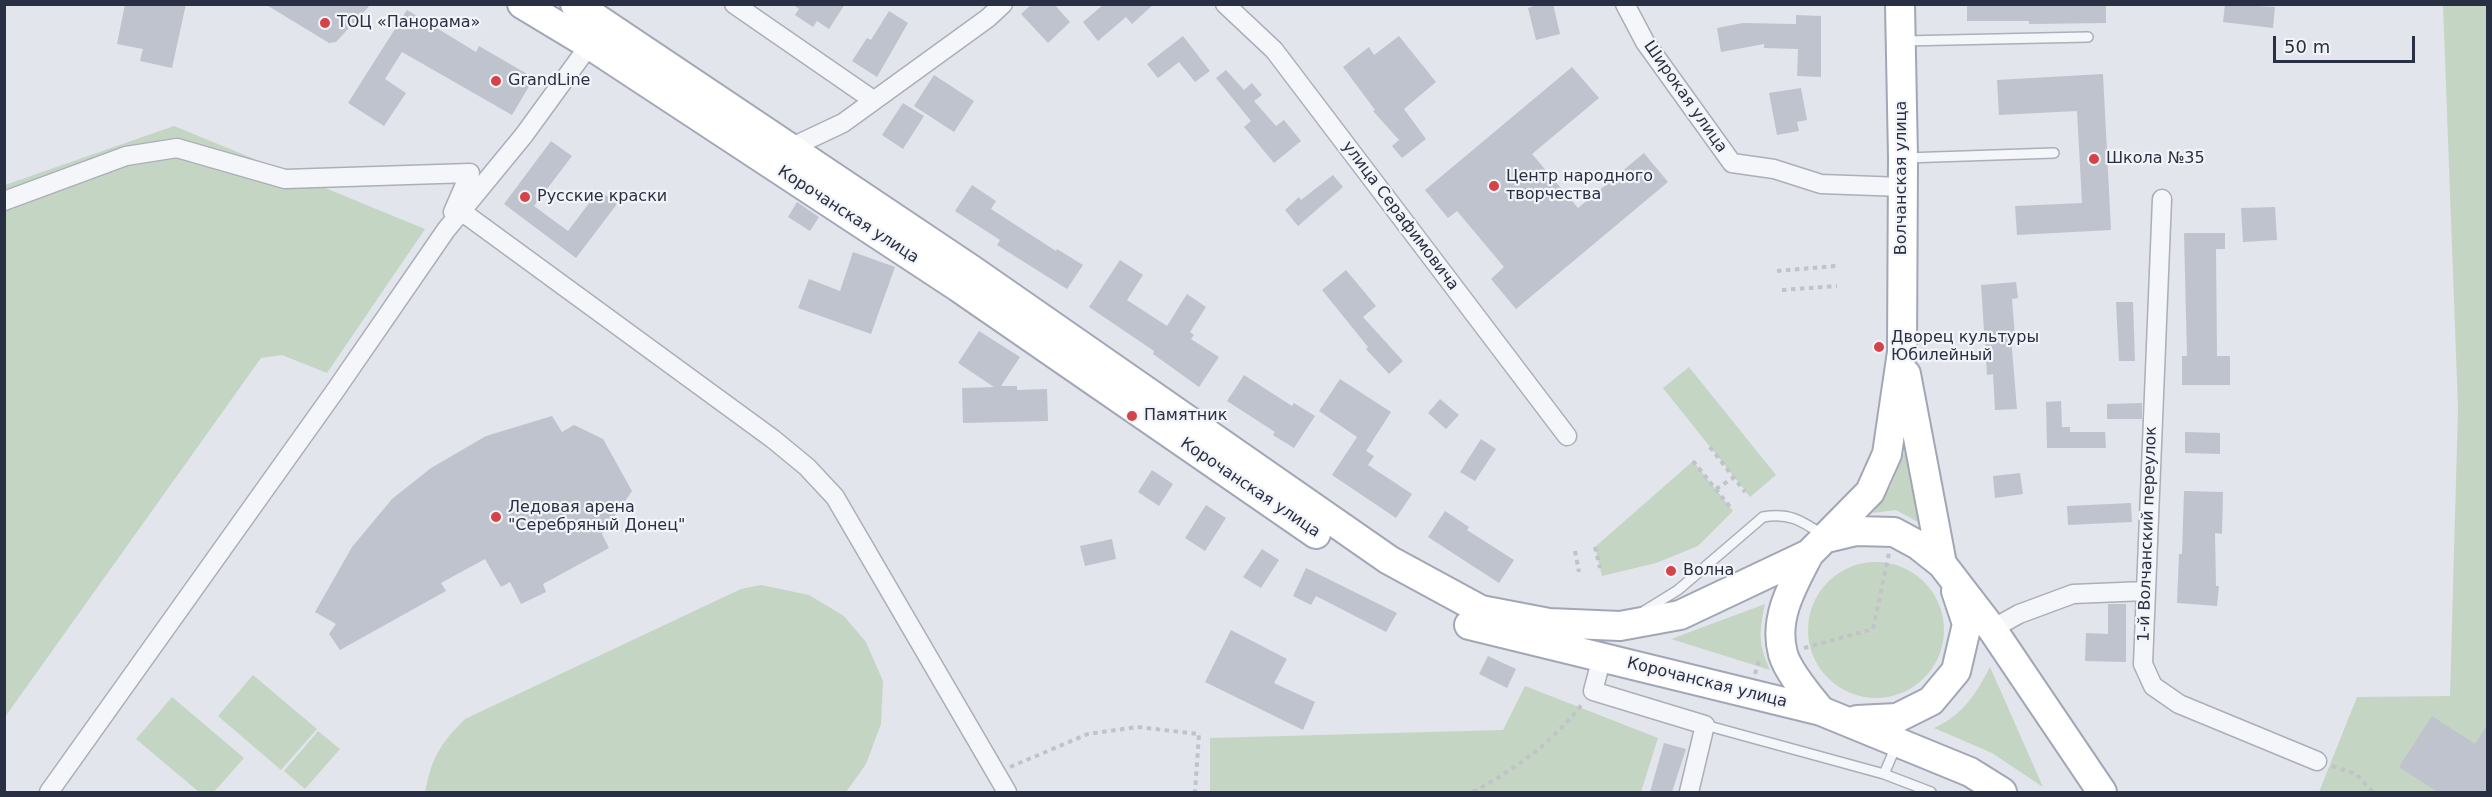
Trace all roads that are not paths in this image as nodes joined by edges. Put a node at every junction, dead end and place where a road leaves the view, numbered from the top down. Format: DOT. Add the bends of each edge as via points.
graph roads {
  1 [pos="522,4"];
  2 [pos="575,4"];
  3 [pos="734,4"];
  4 [pos="1003,4"];
  5 [pos="1225,4"];
  6 [pos="1625,4"];
  7 [pos="1900,4"];
  8 [pos="597,35"];
  9 [pos="2088,37"];
  10 [pos="1900,41"];
  11 [pos="873,100"];
  12 [pos="790,148"];
  13 [pos="2054,153"];
  14 [pos="1903,158"];
  15 [pos="1902,187"];
  16 [pos="2162,199"];
  17 [pos="4,201"];
  18 [pos="461,211"];
  19 [pos="446,230"];
  20 [pos="1902,352"];
  21 [pos="1567,436"];
  22 [pos="1818,546"];
  23 [pos="1947,571"];
  24 [pos="2145,591"];
  25 [pos="1620,626"];
  26 [pos="1992,629"];
  27 [pos="1602,657"];
  28 [pos="1956,671"];
  29 [pos="1834,716"];
  30 [pos="1706,725"];
  31 [pos="1898,741"];
  32 [pos="2317,761"];
  33 [pos="1884,774"];
  34 [pos="49,792"];
  35 [pos="1007,792"];
  36 [pos="1689,792"];
  37 [pos="1931,792"];
  38 [pos="2002,792"];
  39 [pos="2102,792"];
  1 -- 8 [label="main road, Корочанская улица"];
  2 -- 8 [label="main road, Корочанская улица"];
  3 -- 11 [label="street"];
  4 -- 11 [label="street"];
  5 -- 21 [label="street, улица Серафимовича" via="1274,50"];
  6 -- 15 [label="street, Широкая улица" via="1645,42 1732,162 1774,169 1821,184"];
  7 -- 10 [label="main road, Волчанская улица"];
  8 -- 12 [label="main road, Корочанская улица"];
  8 -- 18 [label="street" via="531,126"];
  8 -- 27 [label="main road, Корочанская улица" via="1384,580 1473,627"];
  9 -- 10 [label="lane"];
  10 -- 14 [label="main road, Волчанская улица"];
  11 -- 12 [label="street" via="843,123"];
  12 -- 25 [label="main road, Корочанская улица" via="1389,560 1481,610 1549,623"];
  13 -- 14 [label="lane"];
  14 -- 15 [label="main road, Волчанская улица"];
  15 -- 20 [label="main road, Волчанская улица"];
  16 -- 24 [label="street, 1-й Волчанский переулок"];
  17 -- 19 [label="street" via="126,156 177,148 285,179 470,173"];
  18 -- 19 [label="street"];
  18 -- 35 [label="street" via="807,467 835,498"];
  19 -- 34 [label="street"];
  20 -- 22 [label="main road" via="1887,454 1870,492"];
  20 -- 23 [label="main road"];
  22 -- 23 [label="main road" via="1856,531 1890,549 1918,545"];
  22 -- 25 [label="main road, Корочанская улица" via="1680,615"];
  22 -- 25 [label="lane" via="1798,519 1777,514 1763,517 1678,590"];
  22 -- 29 [label="main road" via="1787,596 1780,628 1798,650 1801,685"];
  23 -- 26 [label="main road"];
  23 -- 28 [label="main road" via="1967,624"];
  24 -- 26 [label="street" via="2073,594 2019,614"];
  24 -- 32 [label="street, 1-й Волчанский переулок" via="2143,664 2153,686 2179,704"];
  26 -- 28 [label="main road"];
  26 -- 39 [label="main road"];
  27 -- 29 [label="main road, Корочанская улица"];
  27 -- 30 [label="street" via="1593,691"];
  28 -- 29 [label="main road" via="1931,701 1897,718"];
  29 -- 31 [label="main road"];
  30 -- 33 [label="lane"];
  30 -- 36 [label="street"];
  31 -- 33 [label="lane"];
  31 -- 38 [label="main road" via="1970,772"];
  33 -- 37 [label="lane"];
}
